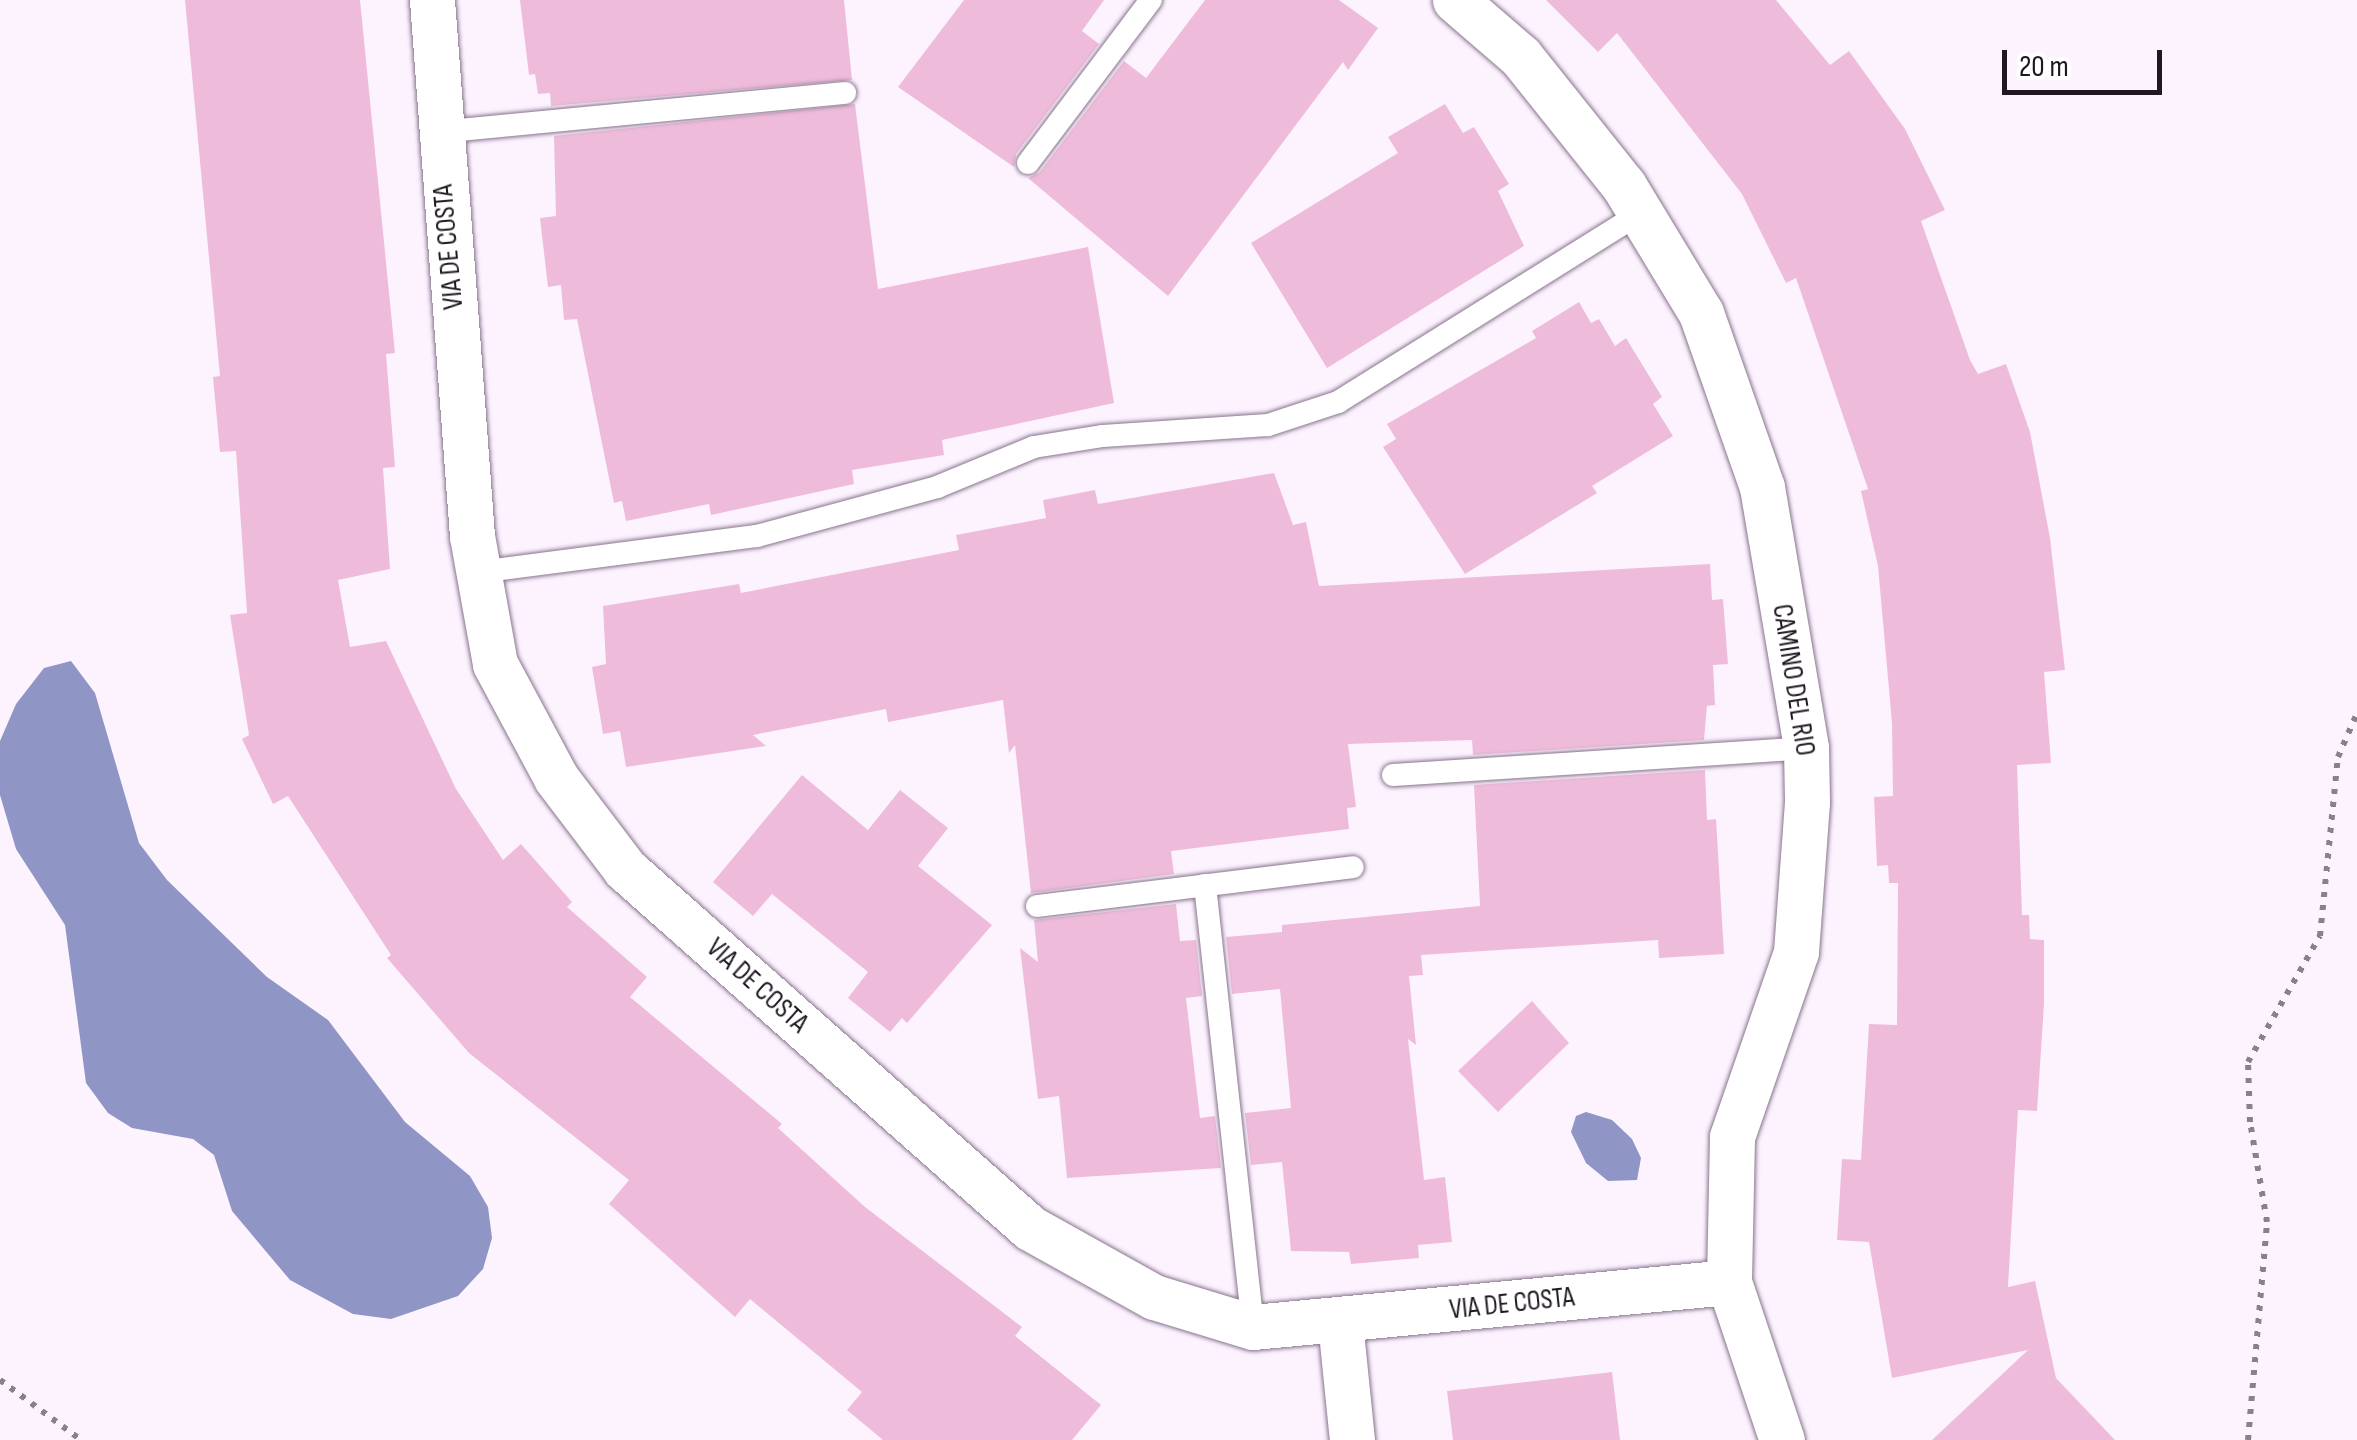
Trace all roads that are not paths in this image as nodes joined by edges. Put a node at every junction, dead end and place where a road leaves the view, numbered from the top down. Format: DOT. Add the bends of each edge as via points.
graph roads {
  1 [pos="432,0"];
  2 [pos="1151,0"];
  3 [pos="1454,0"];
  4 [pos="845,92"];
  5 [pos="439,132"];
  6 [pos="1028,163"];
  7 [pos="1640,213"];
  8 [pos="478,572"];
  9 [pos="1806,748"];
  10 [pos="1393,775"];
  11 [pos="1353,867"];
  12 [pos="1206,886"];
  13 [pos="1037,906"];
  14 [pos="1729,1282"];
  15 [pos="1340,1322"];
  16 [pos="1253,1328"];
  17 [pos="1352,1440"];
  18 [pos="1782,1440"];
  1 -- 5 [label="street, VIA DE COSTA"];
  2 -- 6 [label="lane"];
  3 -- 7 [label="street, CAMINO DEL RIO" via="1521,57"];
  4 -- 5 [label="lane"];
  5 -- 8 [label="street, VIA DE COSTA"];
  7 -- 8 [label="lane" via="1338,402 1268,426 1034,447 937,486 757,536"];
  7 -- 9 [label="street, CAMINO DEL RIO" via="1701,313 1762,486"];
  8 -- 16 [label="street, VIA DE COSTA" via="495,664 556,778 625,869 1030,1228 1154,1297"];
  9 -- 10 [label="lane"];
  9 -- 14 [label="street, CAMINO DEL RIO" via="1796,952 1732,1137"];
  11 -- 12 [label="lane"];
  12 -- 13 [label="lane"];
  12 -- 16 [label="lane"];
  14 -- 15 [label="street, VIA DE COSTA"];
  14 -- 18 [label="street, CAMINO DEL RIO"];
  15 -- 16 [label="street, VIA DE COSTA"];
  15 -- 17 [label="street"];
}
